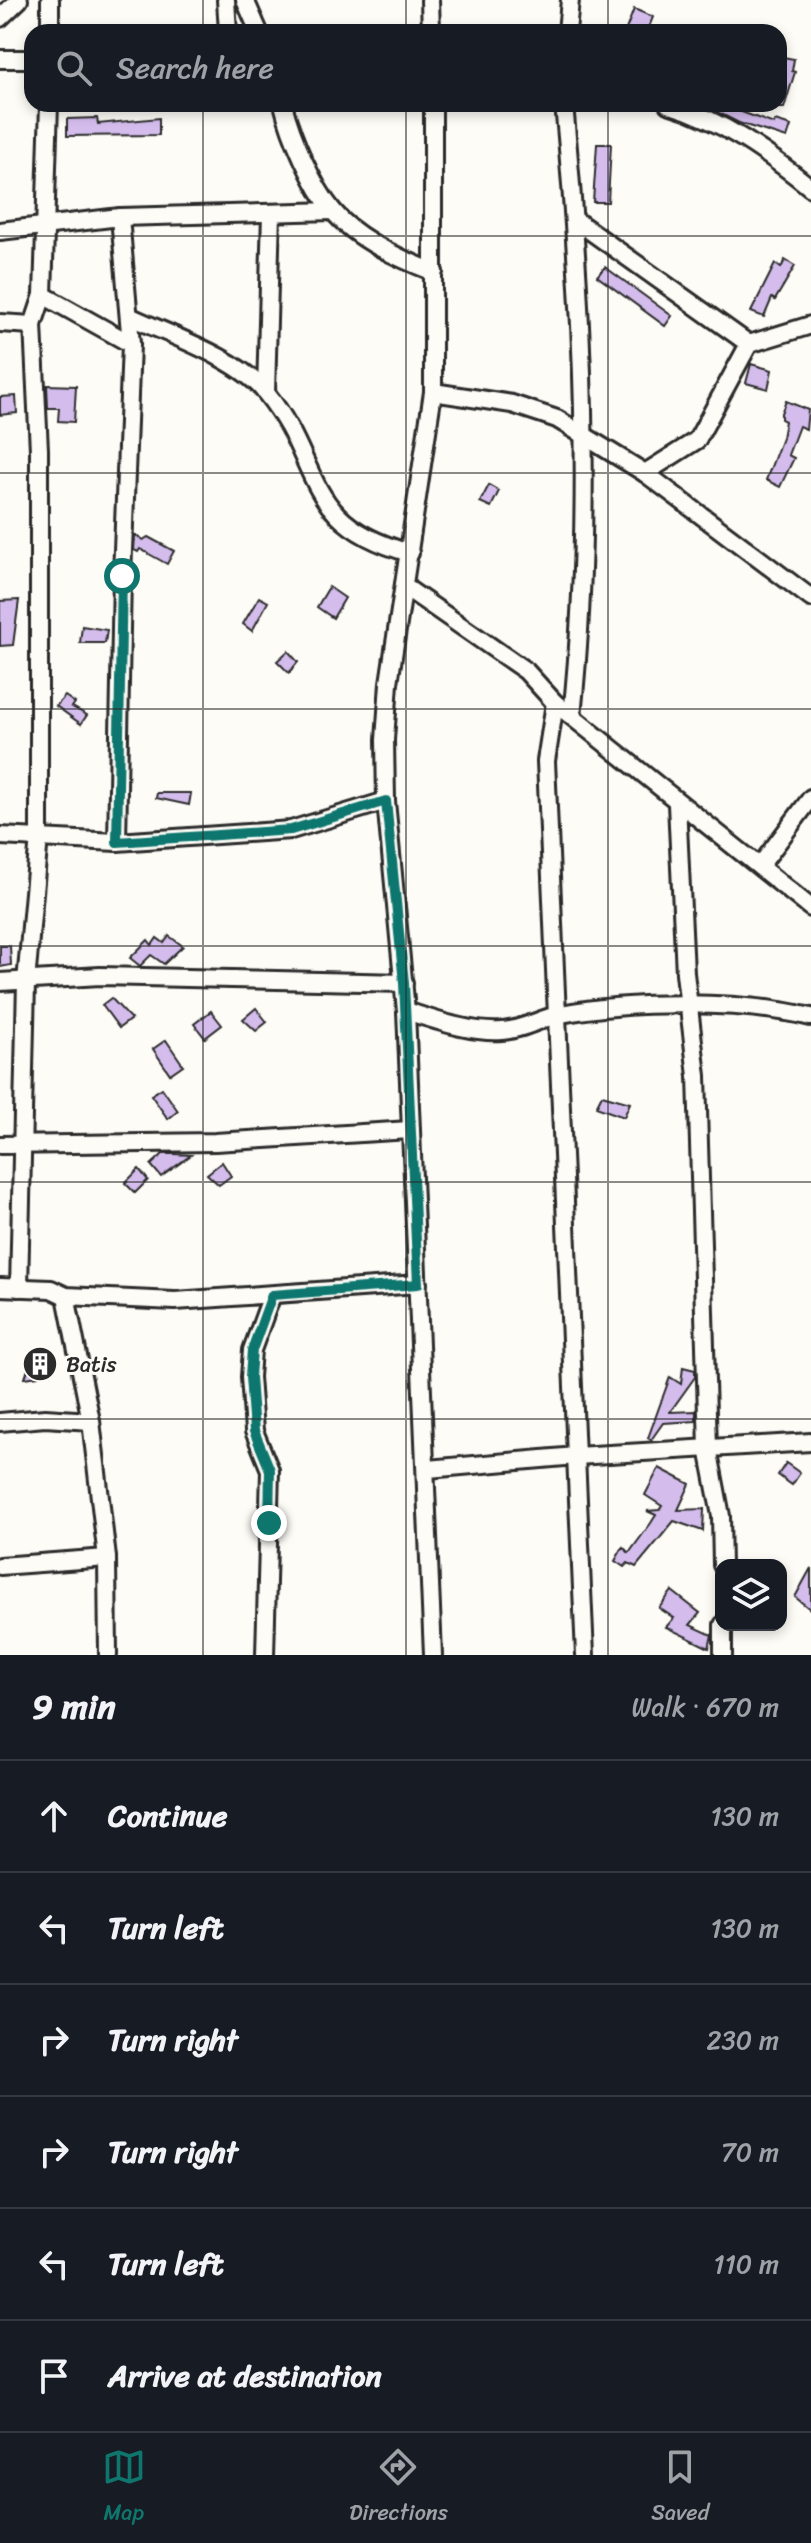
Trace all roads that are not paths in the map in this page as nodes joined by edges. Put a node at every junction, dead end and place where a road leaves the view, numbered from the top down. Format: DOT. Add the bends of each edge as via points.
graph roads {
  1 [pos="19,0"];
  2 [pos="50,0"];
  3 [pos="226,0"];
  4 [pos="245,0"];
  5 [pos="430,0"];
  6 [pos="570,0"];
  7 [pos="0,18"];
  8 [pos="50,24"];
  9 [pos="228,24"];
  10 [pos="256,24"];
  11 [pos="431,24"];
  12 [pos="568,24"];
  13 [pos="0,59"];
  14 [pos="24,59"];
  15 [pos="49,112"];
  16 [pos="285,112"];
  17 [pos="433,112"];
  18 [pos="565,112"];
  19 [pos="696,112"];
  20 [pos="811,188"];
  21 [pos="333,211"];
  22 [pos="271,213"];
  23 [pos="120,217"];
  24 [pos="575,220"];
  25 [pos="48,223"];
  26 [pos="0,231"];
  27 [pos="434,272"];
  28 [pos="43,295"];
  29 [pos="129,316"];
  30 [pos="0,323"];
  31 [pos="33,325"];
  32 [pos="811,325"];
  33 [pos="131,344"];
  34 [pos="749,344"];
  35 [pos="266,392"];
  36 [pos="433,392"];
  37 [pos="582,435"];
  38 [pos="645,473"];
  39 [pos="410,553"];
  40 [pos="405,587"];
  41 [pos="811,598"];
  42 [pos="555,703"];
  43 [pos="572,716"];
  44 [pos="811,798"];
  45 [pos="386,801"];
  46 [pos="677,804"];
  47 [pos="0,836"];
  48 [pos="39,837"];
  49 [pos="117,842"];
  50 [pos="760,866"];
  51 [pos="811,908"];
  52 [pos="0,982"];
  53 [pos="26,982"];
  54 [pos="404,983"];
  55 [pos="689,1007"];
  56 [pos="406,1011"];
  57 [pos="557,1015"];
  58 [pos="811,1017"];
  59 [pos="410,1130"];
  60 [pos="22,1142"];
  61 [pos="0,1145"];
  62 [pos="418,1284"];
  63 [pos="0,1287"];
  64 [pos="19,1288"];
  65 [pos="272,1295"];
  66 [pos="66,1296"];
  67 [pos="91,1421"];
  68 [pos="0,1422"];
  69 [pos="811,1442"];
  70 [pos="708,1448"];
  71 [pos="576,1456"];
  72 [pos="428,1469"];
  73 [pos="107,1558"];
  74 [pos="722,1559"];
  75 [pos="0,1566"];
  76 [pos="723,1631"];
  77 [pos="108,1655"];
  78 [pos="265,1655"];
  79 [pos="433,1655"];
  80 [pos="585,1655"];
  81 [pos="723,1655"];
  1 -- 7 [label="street"];
  2 -- 8 [label="street"];
  3 -- 9 [label="street"];
  4 -- 10 [label="street"];
  5 -- 11 [label="street"];
  6 -- 12 [label="street"];
  13 -- 14 [label="street"];
  15 -- 25 [label="street"];
  16 -- 21 [label="street"];
  17 -- 27 [label="street"];
  18 -- 24 [label="street"];
  19 -- 20 [label="street" via="769,154"];
  21 -- 22 [label="street"];
  21 -- 27 [label="street" via="370,240"];
  22 -- 23 [label="street"];
  22 -- 35 [label="street"];
  23 -- 25 [label="street"];
  23 -- 29 [label="street"];
  24 -- 34 [label="street"];
  24 -- 37 [label="street"];
  25 -- 26 [label="street"];
  25 -- 28 [label="street"];
  27 -- 36 [label="street"];
  28 -- 31 [label="street"];
  28 -- 33 [label="street"];
  29 -- 33 [label="street"];
  29 -- 35 [label="street" via="235,367"];
  30 -- 31 [label="street"];
  31 -- 48 [label="street" via="39,450"];
  32 -- 34 [label="street"];
  33 -- 49 [label="street"];
  34 -- 38 [label="street" via="697,440"];
  35 -- 39 [label="street" via="319,495 374,543"];
  36 -- 37 [label="street" via="512,404 557,419"];
  36 -- 39 [label="street"];
  37 -- 38 [label="street"];
  37 -- 43 [label="street" via="583,580"];
  38 -- 41 [label="street"];
  39 -- 40 [label="street"];
  40 -- 42 [label="street" via="526,671"];
  40 -- 45 [label="street" via="389,683"];
  42 -- 43 [label="street"];
  42 -- 57 [label="street" via="546,761"];
  43 -- 46 [label="street"];
  44 -- 50 [label="street"];
  45 -- 49 [label="street" via="291,830"];
  45 -- 54 [label="street"];
  46 -- 50 [label="street"];
  46 -- 55 [label="street"];
  47 -- 48 [label="street"];
  48 -- 49 [label="street"];
  48 -- 53 [label="street"];
  50 -- 51 [label="street"];
  52 -- 53 [label="street"];
  53 -- 54 [label="street" via="100,976"];
  53 -- 60 [label="street"];
  54 -- 56 [label="street"];
  55 -- 57 [label="street"];
  55 -- 58 [label="street" via="776,1008"];
  55 -- 70 [label="street" via="697,1076"];
  56 -- 57 [label="street" via="500,1031"];
  56 -- 59 [label="street"];
  57 -- 71 [label="street"];
  59 -- 60 [label="street" via="215,1142"];
  59 -- 62 [label="street"];
  60 -- 61 [label="street"];
  60 -- 64 [label="street"];
  62 -- 65 [label="street"];
  62 -- 72 [label="street"];
  63 -- 64 [label="street"];
  64 -- 66 [label="street" via="51,1289"];
  65 -- 66 [label="street" via="175,1301"];
  65 -- 78 [label="street" via="252,1350 250,1377 254,1431 270,1470"];
  66 -- 67 [label="street"];
  67 -- 68 [label="street"];
  67 -- 73 [label="street"];
  69 -- 70 [label="street"];
  70 -- 71 [label="street"];
  70 -- 74 [label="street" via="721,1516"];
  71 -- 72 [label="street"];
  71 -- 80 [label="street"];
  72 -- 79 [label="street"];
  73 -- 75 [label="street"];
  73 -- 77 [label="street"];
  76 -- 81 [label="street"];
}
